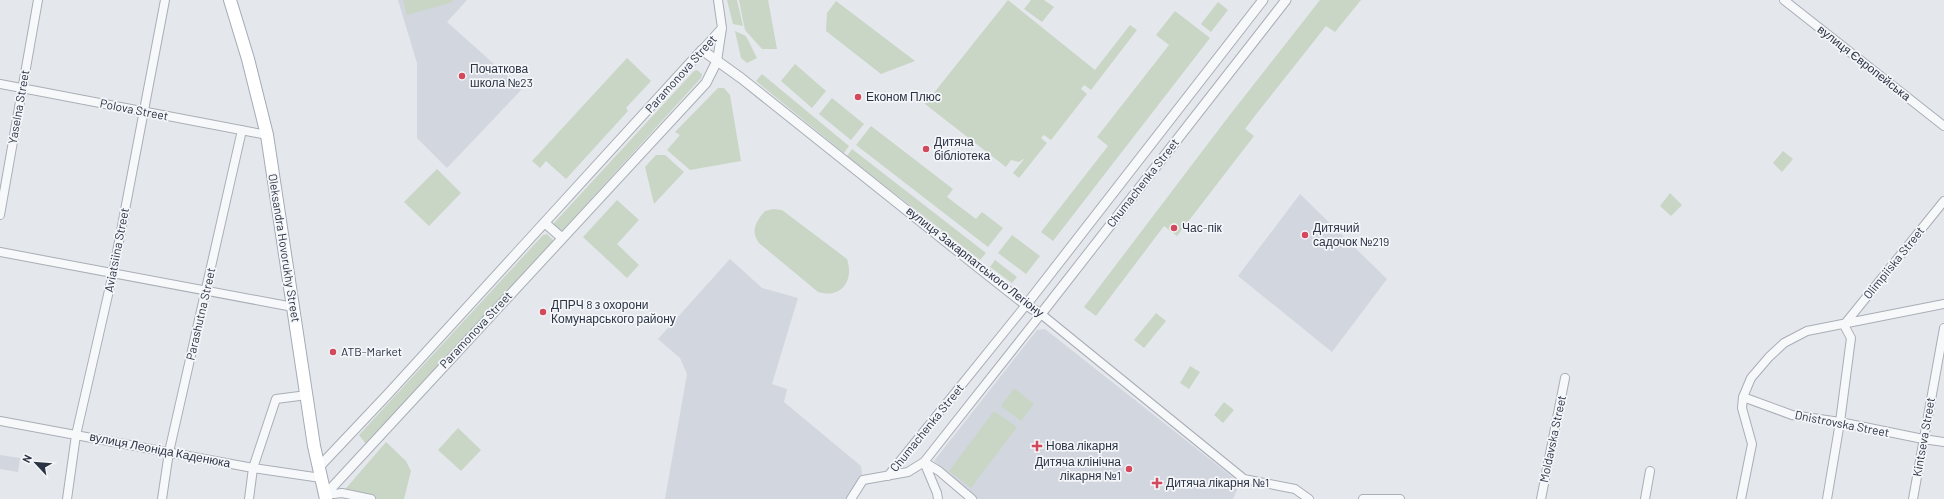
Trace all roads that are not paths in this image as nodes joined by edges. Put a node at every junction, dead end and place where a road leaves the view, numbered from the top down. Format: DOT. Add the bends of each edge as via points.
graph roads {
  1 [pos="38,0"];
  2 [pos="165,0"];
  3 [pos="230,0"];
  4 [pos="718,0"];
  5 [pos="1263,0"];
  6 [pos="1286,0"];
  7 [pos="1784,0"];
  8 [pos="722,28"];
  9 [pos="702,50"];
  10 [pos="717,62"];
  11 [pos="0,84"];
  12 [pos="22,89"];
  13 [pos="143,112"];
  14 [pos="1944,126"];
  15 [pos="242,130"];
  16 [pos="267,135"];
  17 [pos="1944,201"];
  18 [pos="0,215"];
  19 [pos="545,223"];
  20 [pos="562,238"];
  21 [pos="0,252"];
  22 [pos="114,273"];
  23 [pos="207,290"];
  24 [pos="1944,304"];
  25 [pos="1026,305"];
  26 [pos="294,307"];
  27 [pos="1041,314"];
  28 [pos="1844,325"];
  29 [pos="1944,328"];
  30 [pos="1566,378"];
  31 [pos="307,395"];
  32 [pos="1743,397"];
  33 [pos="0,421"];
  34 [pos="1840,422"];
  35 [pos="76,435"];
  36 [pos="1923,439"];
  37 [pos="1944,442"];
  38 [pos="169,452"];
  39 [pos="924,462"];
  40 [pos="253,468"];
  41 [pos="1650,471"];
  42 [pos="320,473"];
  43 [pos="888,476"];
  44 [pos="325,497"];
  45 [pos="67,499"];
  46 [pos="162,499"];
  47 [pos="249,499"];
  48 [pos="371,499"];
  49 [pos="851,499"];
  50 [pos="938,499"];
  51 [pos="972,499"];
  52 [pos="1309,499"];
  53 [pos="1363,499"];
  54 [pos="1400,499"];
  55 [pos="1541,499"];
  56 [pos="1645,499"];
  57 [pos="1741,499"];
  58 [pos="1827,499"];
  59 [pos="1913,499"];
  1 -- 12 [label="street, Yaselna Street"];
  2 -- 13 [label="street, Aviatsiina Street"];
  3 -- 16 [label="main road, Oleksandra Hovorukhy Street"];
  4 -- 8 [label="street"];
  5 -- 25 [label="street, Chumachenka Street"];
  6 -- 27 [label="street, Chumachenka Street"];
  7 -- 14 [label="street, вулиця Європейська"];
  8 -- 9 [label="street, Paramonova Street"];
  8 -- 10 [label="street, Paramonova Street"];
  9 -- 10 [label="street, вулиця Закарпатського Легіону"];
  9 -- 19 [label="street, Paramonova Street"];
  10 -- 20 [label="street, Paramonova Street" via="706,83"];
  10 -- 25 [label="street, вулиця Закарпатського Легіону" via="741,78"];
  11 -- 12 [label="street, Polova Street"];
  12 -- 13 [label="street, Polova Street"];
  12 -- 18 [label="street, Yaselna Street"];
  13 -- 15 [label="street, Polova Street"];
  13 -- 22 [label="street, Aviatsiina Street"];
  15 -- 16 [label="street, Polova Street"];
  15 -- 23 [label="street, Parashutna Street"];
  16 -- 26 [label="main road, Oleksandra Hovorukhy Street"];
  17 -- 28 [label="street, Olimpiiska Street"];
  19 -- 20 [label="street"];
  19 -- 42 [label="street, Paramonova Street"];
  20 -- 44 [label="street, Paramonova Street"];
  21 -- 22 [label="street"];
  22 -- 23 [label="street"];
  22 -- 35 [label="street, Aviatsiina Street"];
  23 -- 26 [label="street"];
  23 -- 38 [label="street, Parashutna Street"];
  24 -- 28 [label="street"];
  25 -- 27 [label="street, вулиця Закарпатського Легіону"];
  25 -- 43 [label="street, Chumachenka Street"];
  26 -- 31 [label="main road, Oleksandra Hovorukhy Street"];
  27 -- 39 [label="street, Chumachenka Street"];
  27 -- 52 [label="street, вулиця Закарпатського Легіону" via="1244,479 1295,489"];
  28 -- 32 [label="street" via="1806,331 1784,343 1751,378"];
  28 -- 34 [label="street" via="1851,338"];
  29 -- 36 [label="street, Kintseva Street"];
  30 -- 55 [label="street, Moldavska Street"];
  31 -- 40 [label="street" via="276,399"];
  31 -- 42 [label="main road, Oleksandra Hovorukhy Street"];
  32 -- 34 [label="street, Dnistrovska Street" via="1792,415"];
  32 -- 57 [label="street" via="1742,408 1752,444"];
  33 -- 35 [label="street, вулиця Леоніда Каденюка"];
  34 -- 36 [label="street, Dnistrovska Street"];
  34 -- 58 [label="street"];
  35 -- 38 [label="street, вулиця Леоніда Каденюка"];
  35 -- 45 [label="street, Aviatsiina Street"];
  36 -- 37 [label="street, Dnistrovska Street"];
  36 -- 59 [label="street, Kintseva Street"];
  38 -- 40 [label="street, вулиця Леоніда Каденюка"];
  38 -- 46 [label="street, Parashutna Street"];
  39 -- 43 [label="street, Chumachenka Street" via="908,472"];
  39 -- 50 [label="street"];
  39 -- 51 [label="street" via="939,471"];
  40 -- 42 [label="street, вулиця Леоніда Каденюка"];
  40 -- 47 [label="street"];
  41 -- 56 [label="street"];
  42 -- 44 [label="main road, Oleksandra Hovorukhy Street"];
  43 -- 49 [label="street" via="862,480"];
  44 -- 48 [label="street" via="342,492"];
  53 -- 54 [label="street"];
}
